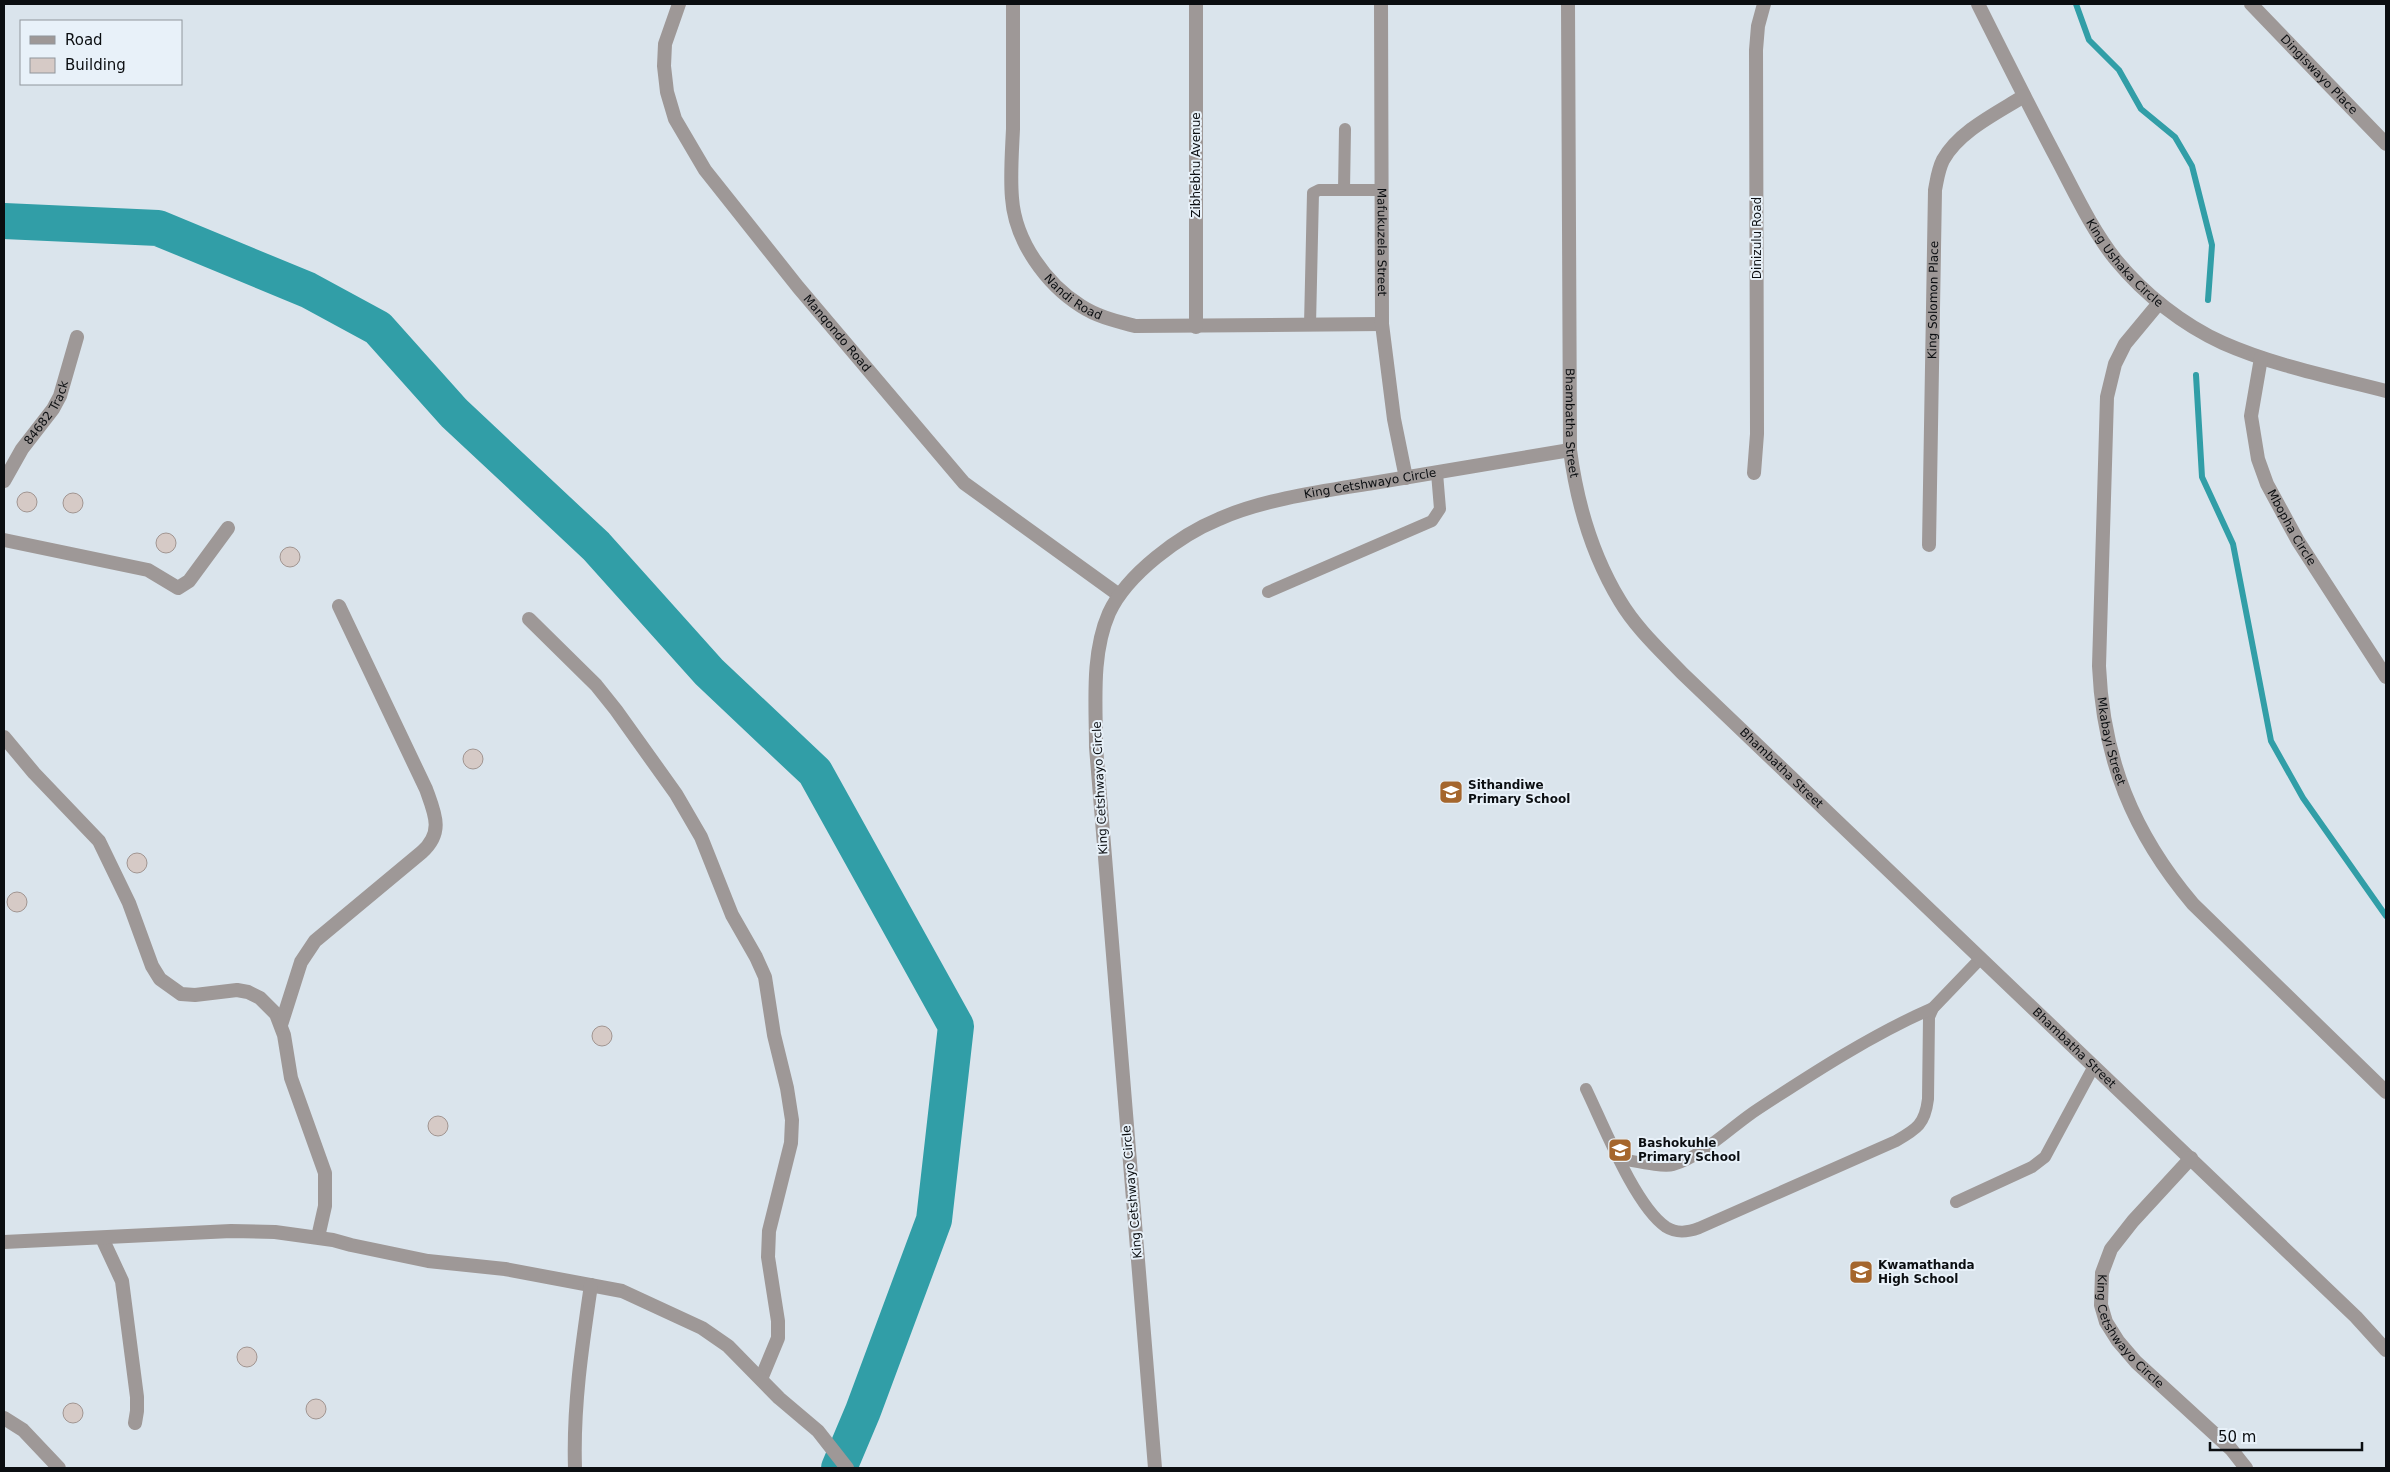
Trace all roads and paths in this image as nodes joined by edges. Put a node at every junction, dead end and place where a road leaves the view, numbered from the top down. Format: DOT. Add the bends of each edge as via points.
graph roads {
  1 [pos="679,4"];
  2 [pos="1013,4"];
  3 [pos="1196,4"];
  4 [pos="1381,4"];
  5 [pos="1568,4"];
  6 [pos="1764,4"];
  7 [pos="1978,4"];
  8 [pos="2252,4"];
  9 [pos="2024,96"];
  10 [pos="1345,129"];
  11 [pos="2386,144"];
  12 [pos="1344,190"];
  13 [pos="1381,190"];
  14 [pos="2159,303"];
  15 [pos="1382,324"];
  16 [pos="1310,325"];
  17 [pos="1196,327"];
  18 [pos="77,337"];
  19 [pos="2261,358"];
  20 [pos="2386,391"];
  21 [pos="1570,450"];
  22 [pos="1437,473"];
  23 [pos="1754,473"];
  24 [pos="1406,478"];
  25 [pos="4,482"];
  26 [pos="228,528"];
  27 [pos="4,540"];
  28 [pos="1929,545"];
  29 [pos="1268,592"];
  30 [pos="1119,595"];
  31 [pos="339,606"];
  32 [pos="529,618"];
  33 [pos="2386,677"];
  34 [pos="4,737"];
  35 [pos="1980,958"];
  36 [pos="1932,1008"];
  37 [pos="282,1025"];
  38 [pos="2094,1066"];
  39 [pos="1586,1089"];
  40 [pos="2386,1092"];
  41 [pos="2191,1158"];
  42 [pos="1620,1159"];
  43 [pos="1956,1202"];
  44 [pos="318,1237"];
  45 [pos="102,1238"];
  46 [pos="4,1242"];
  47 [pos="591,1285"];
  48 [pos="2386,1350"];
  49 [pos="761,1379"];
  50 [pos="4,1418"];
  51 [pos="134,1423"];
  52 [pos="59,1468"];
  53 [pos="575,1468"];
  54 [pos="847,1468"];
  55 [pos="1155,1468"];
  56 [pos="2246,1468"];
  1 -- 30 [label="street, Manqondo Road" via="665,44 667,92 675,119 705,170 798,287 964,483"];
  2 -- 17 [label="street, Nandi Road" via="1012,199 1030,254 1045,275 1065,294 1105,318 1135,326"];
  3 -- 17 [label="street, Zibhebhu Avenue"];
  4 -- 13 [label="street, Mafukuzela Street"];
  5 -- 21 [label="street, Bhambatha Street"];
  6 -- 23 [label="street, Dinizulu Road" via="1756,50 1757,434"];
  7 -- 9 [label="street, King Ushaka Circle"];
  8 -- 11 [label="street, Dingiswayo Place"];
  9 -- 14 [label="street, King Ushaka Circle" via="2100,236 2116,260"];
  9 -- 28 [label="street, King Solomon Place" via="1958,142 1939,170 1935,190"];
  10 -- 12 [label="lane"];
  12 -- 13 [label="lane"];
  12 -- 16 [label="lane" via="1319,190 1311,198"];
  13 -- 15 [label="street, Mafukuzela Street"];
  14 -- 19 [label="street, King Ushaka Circle" via="2222,342"];
  14 -- 40 [label="street, Mkabayi Street" via="2124,344 2107,397 2100,666 2101,699 2115,767 2142,833 2175,884"];
  15 -- 16 [label="street, Nandi Road"];
  15 -- 24 [label="street, Mafukuzela Street" via="1394,419"];
  16 -- 17 [label="street, Nandi Road"];
  18 -- 25 [label="street, 84682 Track" via="60,396 22,449"];
  19 -- 20 [label="street, King Ushaka Circle"];
  19 -- 33 [label="street, Mbopha Circle" via="2251,416 2258,459 2267,484 2298,541"];
  21 -- 22 [label="street, King Cetshwayo Circle"];
  21 -- 35 [label="street, Bhambatha Street" via="1579,502 1593,545 1620,602 1648,638"];
  22 -- 24 [label="street, King Cetshwayo Circle"];
  22 -- 29 [label="lane" via="1440,509 1432,521"];
  24 -- 30 [label="street, King Cetshwayo Circle" via="1245,509 1218,519 1168,549"];
  26 -- 27 [label="street" via="189,581 178,588 148,570"];
  30 -- 55 [label="street, King Cetshwayo Circle" via="1102,636 1096,682 1096,748"];
  31 -- 37 [label="street" via="426,789 433,809 435,836 422,852 311,946 301,962"];
  32 -- 49 [label="street" via="596,685 676,794 701,837 732,915 765,977 792,1120 791,1143 769,1231 768,1258 778,1338"];
  34 -- 37 [label="street" via="99,841 160,979 181,994 219,990 248,992 271,1007"];
  35 -- 36 [label="lane"];
  35 -- 38 [label="street, Bhambatha Street"];
  36 -- 42 [label="lane" via="1902,1021 1814,1074 1702,1150 1673,1165"];
  36 -- 42 [label="lane" via="1926,1112 1912,1132 1896,1141 1688,1232 1667,1227 1654,1216 1632,1184"];
  37 -- 44 [label="street" via="291,1078 324,1173 326,1206"];
  38 -- 41 [label="street, Bhambatha Street"];
  38 -- 43 [label="lane" via="2045,1157 2032,1167"];
  39 -- 42 [label="lane"];
  41 -- 48 [label="street, Bhambatha Street"];
  41 -- 56 [label="street, King Cetshwayo Circle" via="2111,1249 2102,1273 2101,1305 2106,1322 2136,1362 2231,1449"];
  44 -- 45 [label="street" via="231,1231"];
  44 -- 47 [label="street" via="428,1261 505,1269"];
  45 -- 46 [label="street"];
  45 -- 51 [label="street" via="122,1281 136,1397"];
  47 -- 49 [label="street" via="622,1291 702,1328 728,1346"];
  47 -- 53 [label="street" via="578,1368"];
  49 -- 54 [label="street" via="778,1398 818,1431"];
  50 -- 52 [label="street" via="23,1430"];
}
